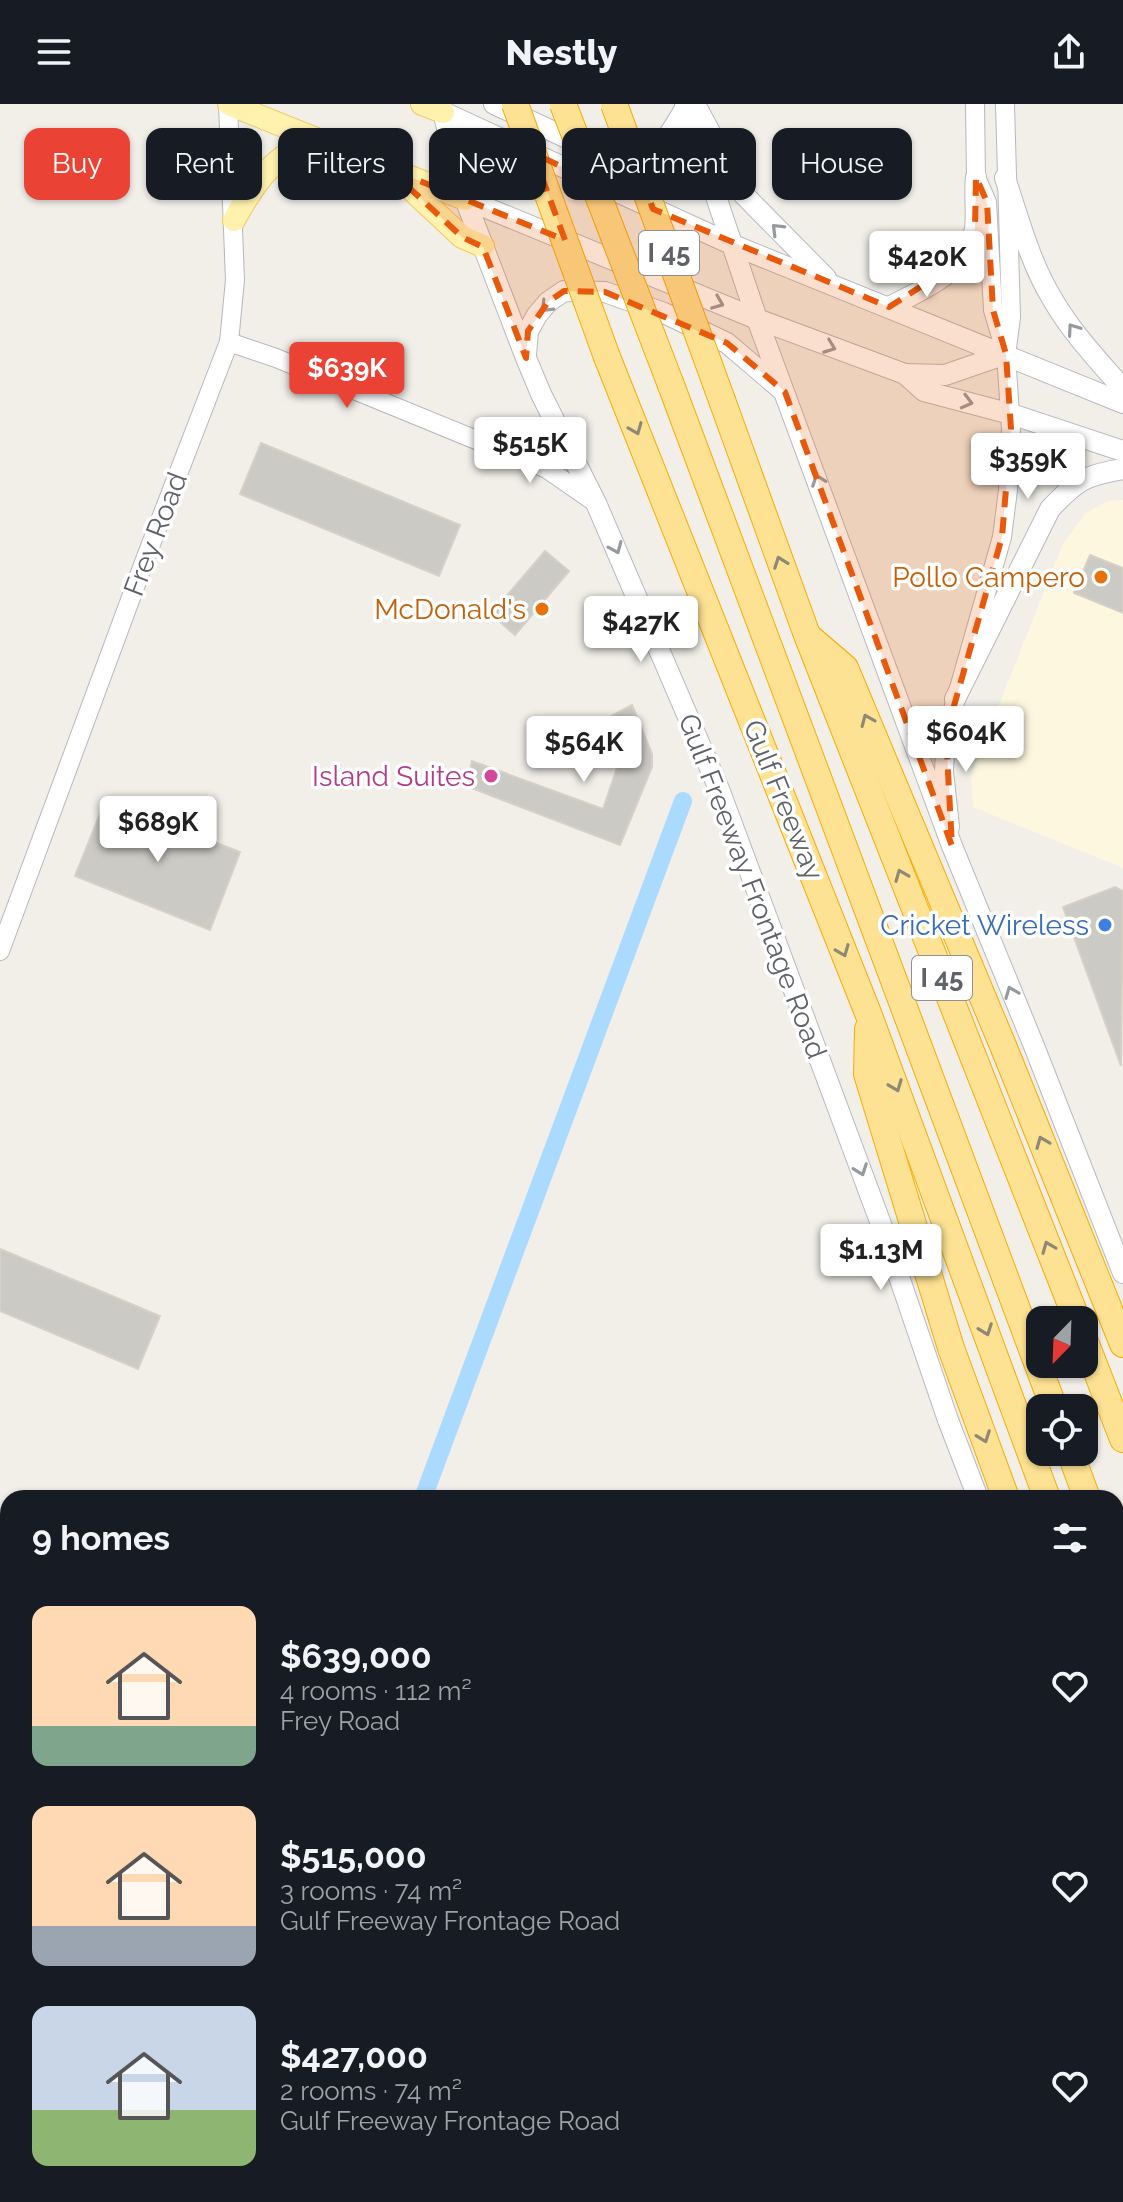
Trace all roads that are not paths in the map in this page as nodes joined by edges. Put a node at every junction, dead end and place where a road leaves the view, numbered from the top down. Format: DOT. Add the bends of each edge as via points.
graph roads {
  1 [pos="228,104"];
  2 [pos="494,104"];
  3 [pos="515,104"];
  4 [pos="563,104"];
  5 [pos="614,104"];
  6 [pos="975,104"];
  7 [pos="1005,104"];
  8 [pos="689,105"];
  9 [pos="435,107"];
  10 [pos="288,128"];
  11 [pos="442,128"];
  12 [pos="278,162"];
  13 [pos="976,177"];
  14 [pos="1005,178"];
  15 [pos="413,191"];
  16 [pos="465,200"];
  17 [pos="467,200"];
  18 [pos="234,220"];
  19 [pos="733,245"];
  20 [pos="483,246"];
  21 [pos="832,284"];
  22 [pos="889,307"];
  23 [pos="757,319"];
  24 [pos="229,342"];
  25 [pos="1006,354"];
  26 [pos="526,358"];
  27 [pos="905,374"];
  28 [pos="1123,389"];
  29 [pos="785,392"];
  30 [pos="1123,403"];
  31 [pos="1011,414"];
  32 [pos="1123,451"];
  33 [pos="1123,469"];
  34 [pos="596,503"];
  35 [pos="807,635"];
  36 [pos="955,699"];
  37 [pos="952,846"];
  38 [pos="0,951"];
  39 [pos="868,1013"];
  40 [pos="1123,1273"];
  41 [pos="1071,1306"];
  42 [pos="1123,1344"];
  43 [pos="1098,1375"];
  44 [pos="1049,1394"];
  45 [pos="1123,1439"];
  46 [pos="1075,1466"];
  47 [pos="975,1490"];
  48 [pos="1003,1490"];
  49 [pos="1044,1490"];
  50 [pos="1084,1490"];
  1 -- 10 [label="main road"];
  1 -- 18 [label="street, Frey Road"];
  2 -- 8 [label="main road" via="627,166 641,163 663,143"];
  3 -- 39 [label="highway, Gulf Freeway, one-way, bridge" via="607,357"];
  4 -- 44 [label="highway, Gulf Freeway / I 45, bridge"];
  35 -- 5 [label="highway, I 45, one-way, bridge"];
  6 -- 13 [label="street"];
  7 -- 14 [label="street"];
  8 -- 19 [label="main road"];
  21 -- 8 [label="main road, one-way" via="744,195"];
  9 -- 11 [label="main road, Gulf Freeway Frontage Road"];
  9 -- 19 [label="main road"];
  12 -- 18 [label="main road" via="252,187"];
  13 -- 22 [label="main road" via="975,229 964,259"];
  13 -- 25 [label="street" via="987,202 993,310"];
  14 -- 25 [label="street" via="1011,317"];
  28 -- 14 [label="main road, one-way" via="1052,300"];
  15 -- 20 [label="main road" via="462,237"];
  16 -- 20 [label="main road, Gulf Freeway Frontage Road"];
  17 -- 23 [label="main road, one-way"];
  18 -- 24 [label="street, Frey Road"];
  19 -- 21 [label="main road"];
  19 -- 23 [label="main road"];
  20 -- 26 [label="main road, Gulf Freeway Frontage Road"];
  21 -- 22 [label="main road"];
  22 -- 25 [label="main road"];
  23 -- 27 [label="main road, one-way"];
  23 -- 29 [label="main road"];
  24 -- 34 [label="street" via="547,469"];
  24 -- 38 [label="street, Frey Road"];
  25 -- 27 [label="main road" via="945,375"];
  25 -- 30 [label="main road"];
  25 -- 31 [label="street"];
  29 -- 26 [label="main road, one-way" via="727,343 605,292 564,291 548,302 528,331"];
  26 -- 34 [label="main road, Gulf Freeway Frontage Road"];
  27 -- 31 [label="main road, one-way" via="924,391"];
  37 -- 29 [label="main road, one-way"];
  31 -- 32 [label="main road"];
  31 -- 36 [label="street" via="1002,537"];
  33 -- 36 [label="main road" via="1073,485 1050,509"];
  34 -- 47 [label="main road, Gulf Freeway Frontage Road, one-way" via="719,789"];
  41 -- 35 [label="highway, I 45, one-way"];
  42 -- 35 [label="highway, one-way" via="845,668"];
  36 -- 37 [label="street" via="944,771"];
  40 -- 37 [label="main road, one-way"];
  39 -- 48 [label="highway, one-way" via="867,1074 951,1348"];
  39 -- 49 [label="highway, Gulf Freeway, one-way"];
  43 -- 45 [label="highway"];
  46 -- 50 [label="highway"];
}
